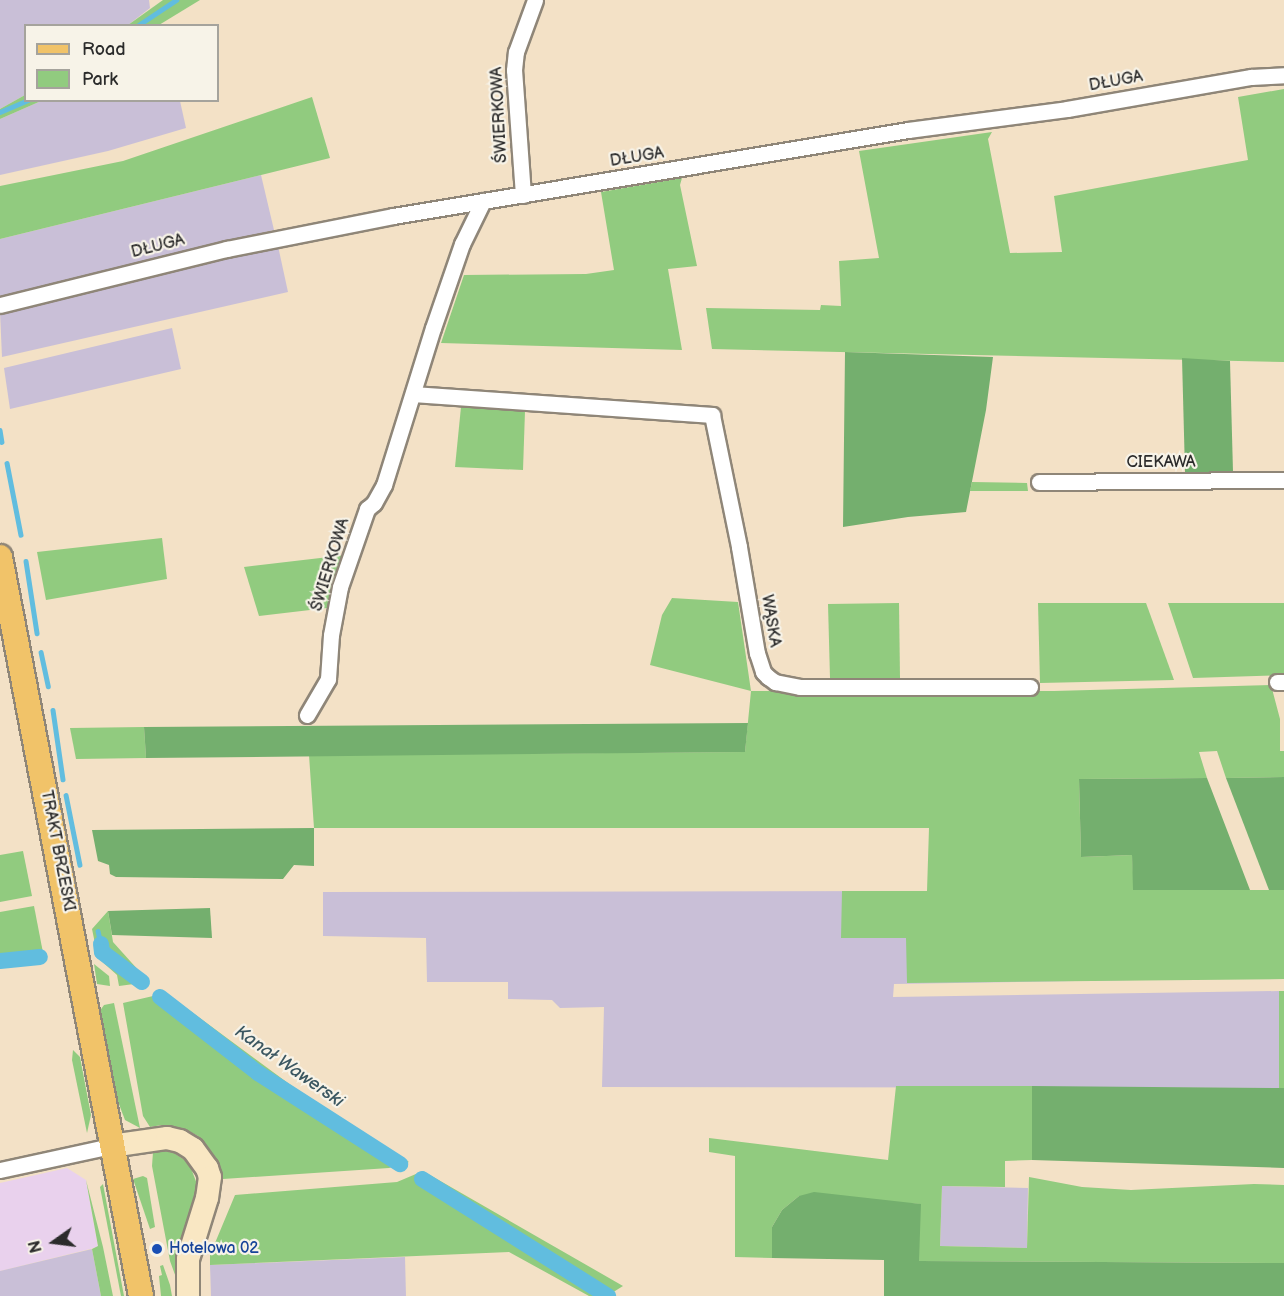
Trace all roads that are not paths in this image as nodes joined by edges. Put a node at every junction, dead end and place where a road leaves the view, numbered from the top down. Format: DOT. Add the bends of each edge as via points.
graph roads {
  1 [pos="535,0"];
  2 [pos="1284,75"];
  3 [pos="523,195"];
  4 [pos="483,201"];
  5 [pos="0,304"];
  6 [pos="412,394"];
  7 [pos="1284,480"];
  8 [pos="1039,482"];
  9 [pos="0,556"];
  10 [pos="1030,687"];
  11 [pos="307,715"];
  12 [pos="111,1146"];
  13 [pos="0,1170"];
  14 [pos="141,1296"];
  15 [pos="188,1296"];
  1 -- 3 [label="street, ŚWIERKOWA" via="516,52 514,70"];
  2 -- 3 [label="street, DŁUGA" via="908,130"];
  3 -- 4 [label="street, DŁUGA"];
  4 -- 5 [label="street, DŁUGA" via="227,249"];
  4 -- 6 [label="street, ŚWIERKOWA" via="462,244"];
  6 -- 10 [label="street, WĄSKA" via="712,415 759,664 768,677 800,687"];
  6 -- 11 [label="street, ŚWIERKOWA" via="384,486 367,509 340,587 328,679"];
  7 -- 8 [label="street, CIEKAWA"];
  9 -- 12 [label="main road, TRAKT BRZESKI"];
  12 -- 13 [label="street"];
  12 -- 14 [label="main road, TRAKT BRZESKI"];
  12 -- 15 [label="street" via="167,1137 193,1149 207,1168 207,1198 188,1259"];
}
